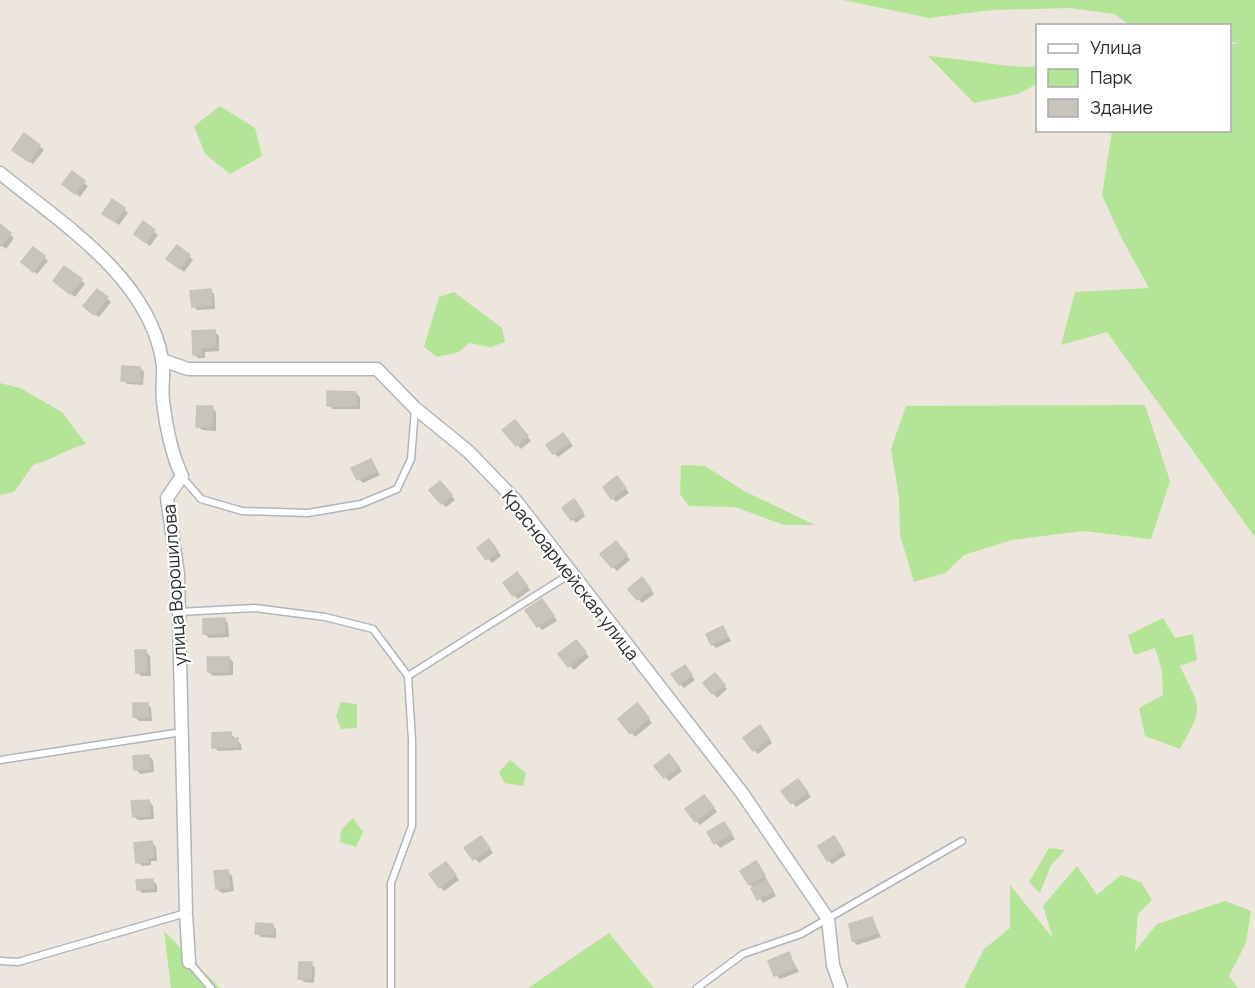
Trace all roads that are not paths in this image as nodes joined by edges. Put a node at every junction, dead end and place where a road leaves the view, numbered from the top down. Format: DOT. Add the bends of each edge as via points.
graph roads {
  1 [pos="0,173"];
  2 [pos="162,360"];
  3 [pos="415,408"];
  4 [pos="182,476"];
  5 [pos="570,574"];
  6 [pos="179,612"];
  7 [pos="408,676"];
  8 [pos="182,732"];
  9 [pos="0,760"];
  10 [pos="962,841"];
  11 [pos="186,913"];
  12 [pos="828,919"];
  13 [pos="0,961"];
  14 [pos="189,962"];
  15 [pos="211,988"];
  16 [pos="392,988"];
  17 [pos="697,988"];
  18 [pos="841,988"];
  1 -- 2 [label="street" via="113,267 135,293"];
  2 -- 3 [label="street, Красноармейская улица" via="188,369 377,369"];
  2 -- 4 [label="street" via="163,400 173,458"];
  3 -- 4 [label="lane" via="411,459 397,489 361,504 308,513 242,511 201,499"];
  3 -- 5 [label="street, Красноармейская улица" via="469,452 516,501"];
  4 -- 6 [label="street, улица Ворошилова" via="167,498"];
  5 -- 7 [label="lane"];
  5 -- 12 [label="street, Красноармейская улица" via="619,631 641,665 742,793"];
  6 -- 7 [label="lane" via="255,608 325,617 373,630"];
  6 -- 8 [label="street, улица Ворошилова"];
  7 -- 16 [label="lane" via="412,826 391,883"];
  8 -- 9 [label="lane"];
  8 -- 11 [label="street, улица Ворошилова"];
  10 -- 12 [label="lane"];
  11 -- 13 [label="lane" via="18,962"];
  11 -- 14 [label="street, улица Ворошилова"];
  12 -- 17 [label="lane" via="801,934 743,954"];
  12 -- 18 [label="street, Красноармейская улица" via="833,965"];
  14 -- 15 [label="lane"];
}
